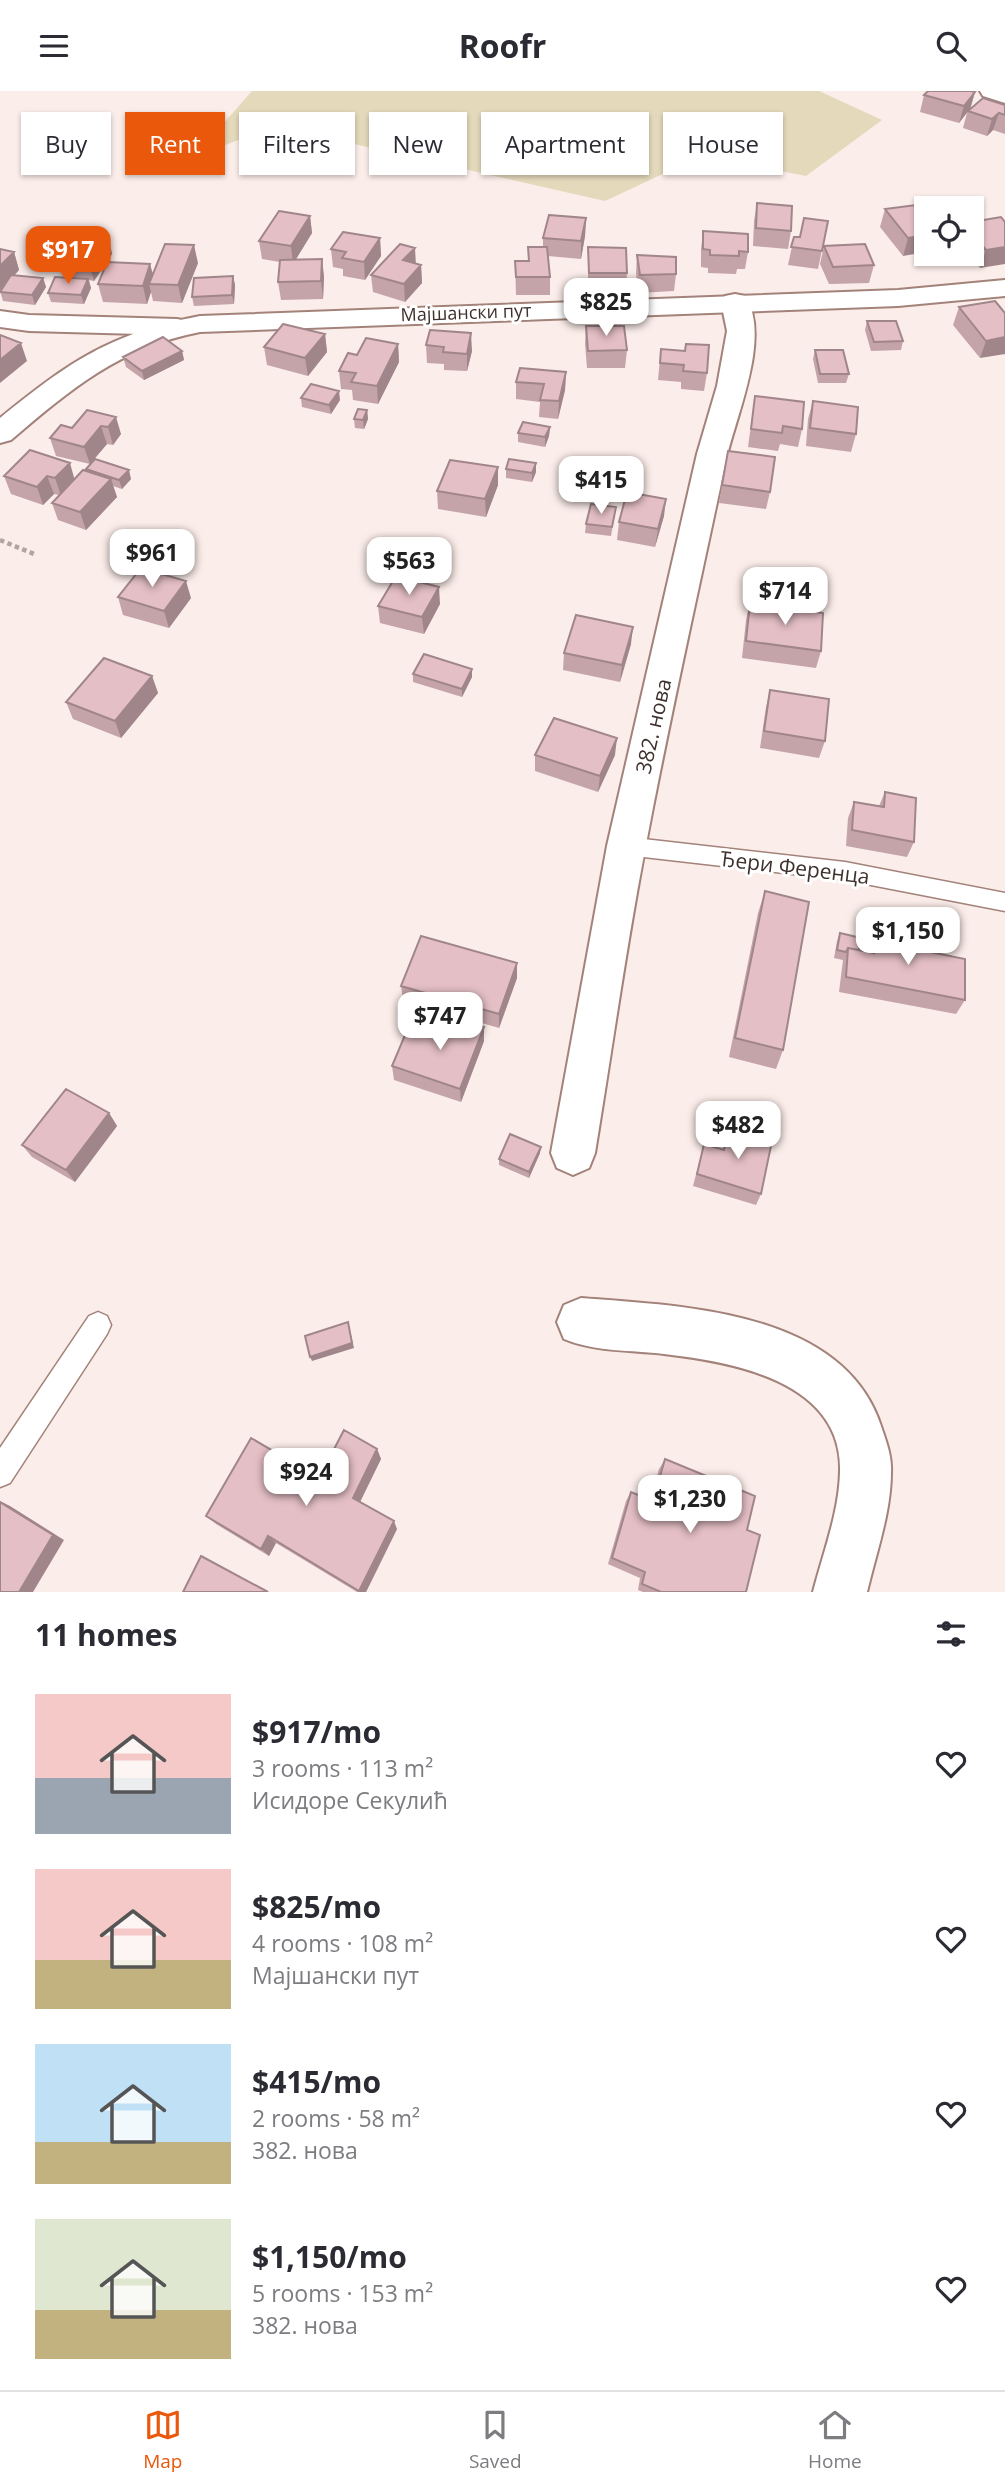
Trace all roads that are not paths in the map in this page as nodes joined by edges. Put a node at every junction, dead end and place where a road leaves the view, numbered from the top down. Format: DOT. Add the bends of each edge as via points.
graph roads {
  1 [pos="991,91"];
  2 [pos="1005,96"];
  3 [pos="1005,288"];
  4 [pos="734,302"];
  5 [pos="0,319"];
  6 [pos="177,327"];
  7 [pos="0,433"];
  8 [pos="626,846"];
  9 [pos="1005,902"];
  10 [pos="573,1153"];
  11 [pos="581,1322"];
  12 [pos="98,1325"];
  13 [pos="0,1473"];
  14 [pos="840,1592"];
  1 -- 2 [label="street"];
  3 -- 4 [label="street, Мајшански пут" via="898,298"];
  4 -- 6 [label="street, Мајшански пут"];
  4 -- 8 [label="street, 382. нова" via="741,331 732,386 712,454"];
  5 -- 6 [label="street"];
  6 -- 7 [label="street, Мајшански пут" via="104,352"];
  8 -- 9 [label="lane, Ђери Ференца" via="845,871"];
  8 -- 10 [label="street, 382. нова"];
  11 -- 14 [label="street" via="699,1334 771,1352 813,1371 837,1394 854,1421 865,1457 862,1501"];
  12 -- 13 [label="lane"];
}
